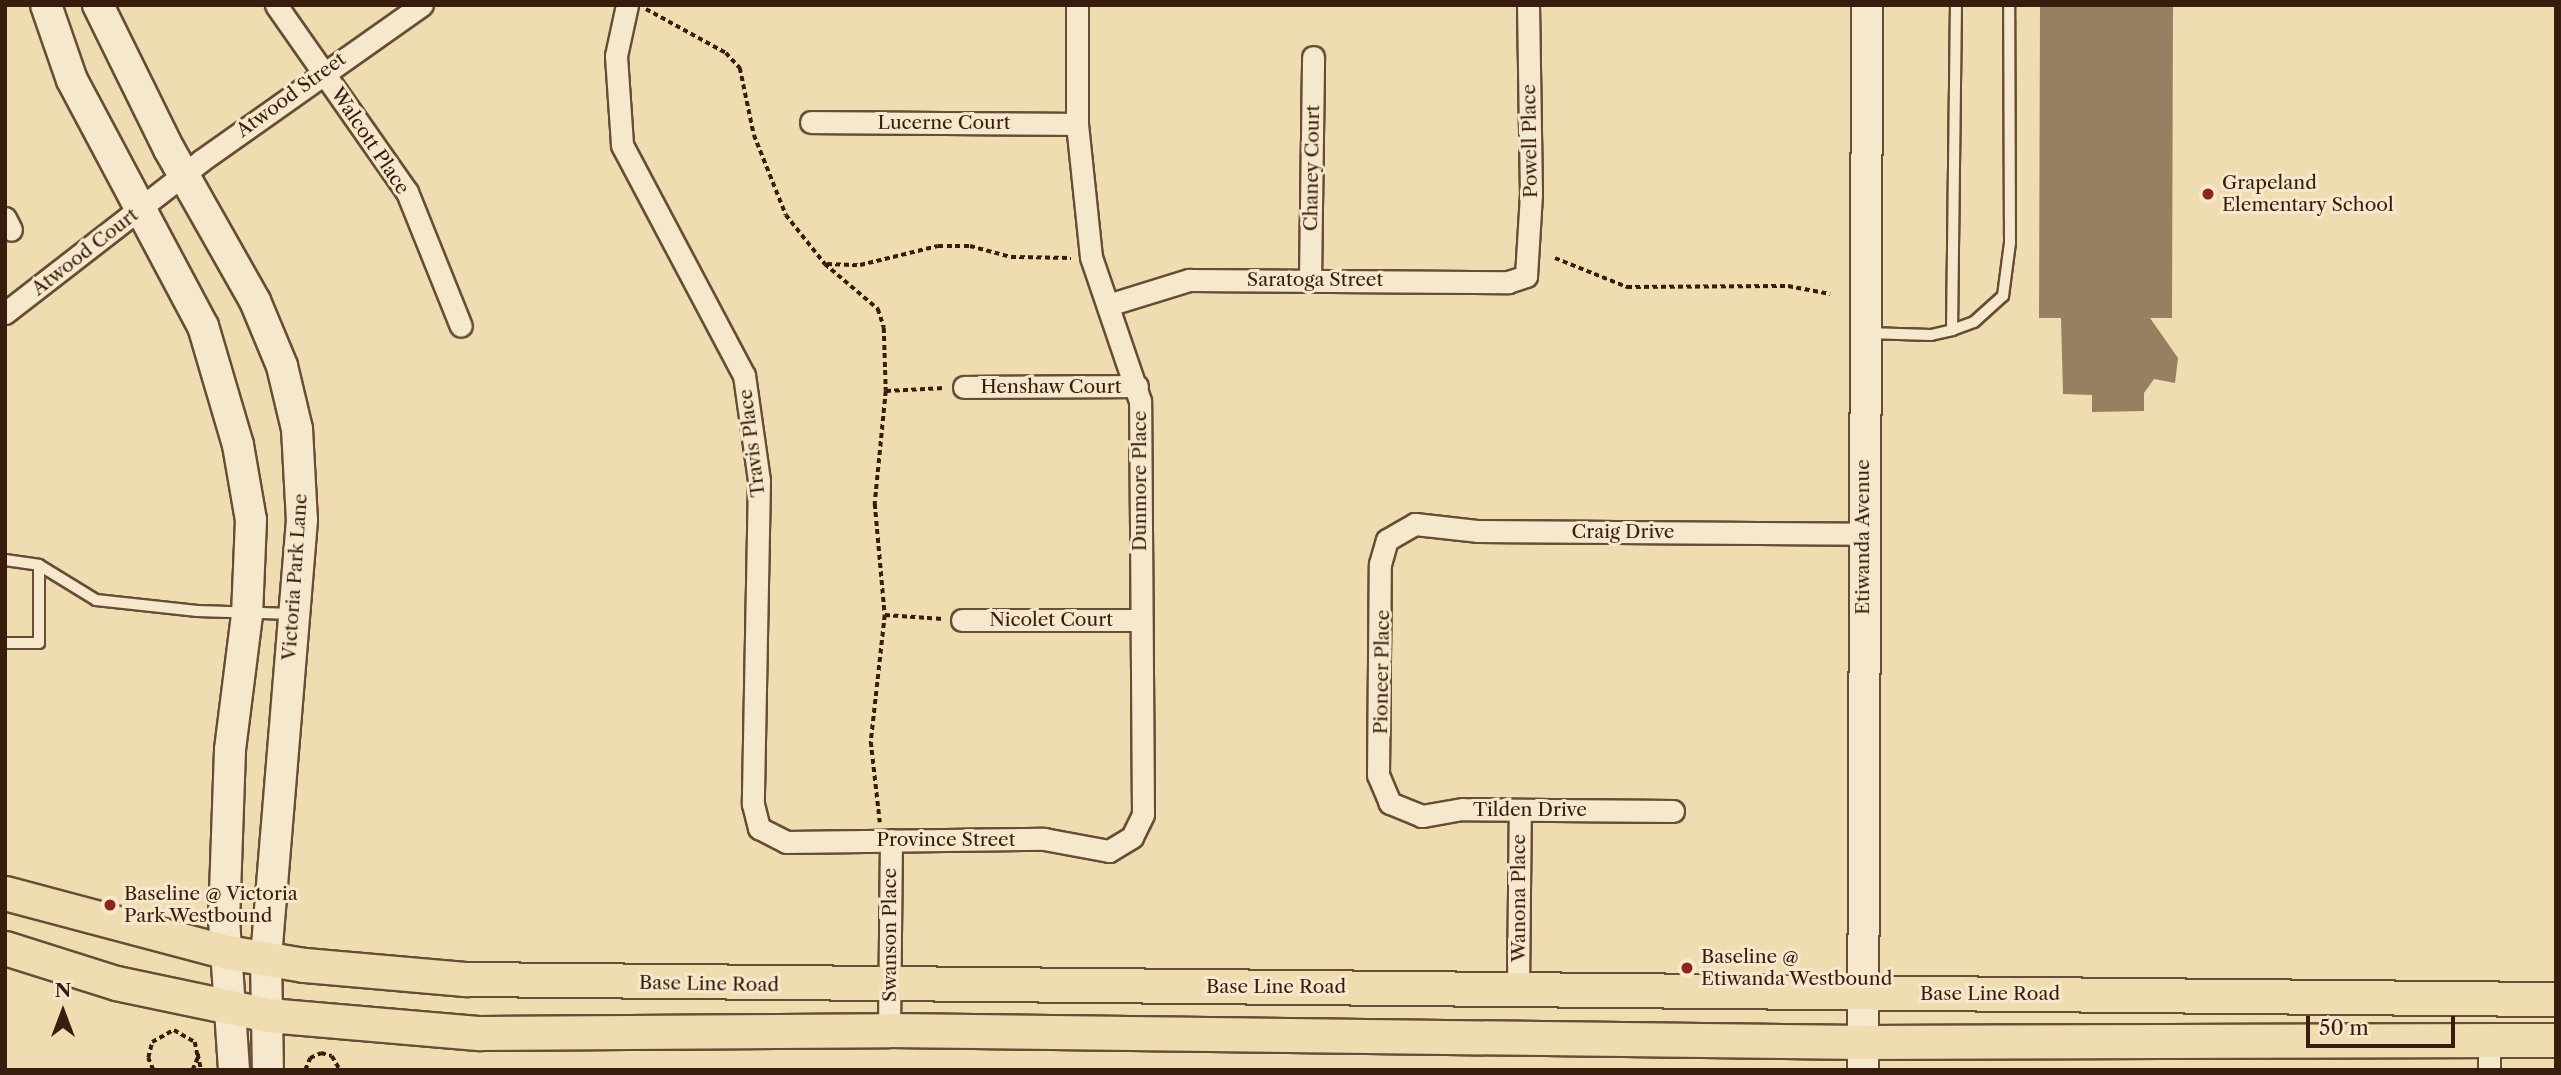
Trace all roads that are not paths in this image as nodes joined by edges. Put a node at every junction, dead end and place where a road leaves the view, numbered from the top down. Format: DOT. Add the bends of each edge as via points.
graph roads {
  1 [pos="46,5"];
  2 [pos="98,5"];
  3 [pos="276,5"];
  4 [pos="422,5"];
  5 [pos="627,5"];
  6 [pos="1077,5"];
  7 [pos="1528,5"];
  8 [pos="1867,5"];
  9 [pos="1956,5"];
  10 [pos="2009,5"];
  11 [pos="1313,57"];
  12 [pos="322,72"];
  13 [pos="811,122"];
  14 [pos="1077,124"];
  15 [pos="164,191"];
  16 [pos="1526,276"];
  17 [pos="1310,279"];
  18 [pos="1108,305"];
  19 [pos="5,313"];
  20 [pos="461,326"];
  21 [pos="1952,330"];
  22 [pos="1864,333"];
  23 [pos="1137,386"];
  24 [pos="964,387"];
  25 [pos="1864,534"];
  26 [pos="1387,540"];
  27 [pos="5,560"];
  28 [pos="39,565"];
  29 [pos="247,614"];
  30 [pos="293,614"];
  31 [pos="962,620"];
  32 [pos="1140,620"];
  33 [pos="5,643"];
  34 [pos="1390,803"];
  35 [pos="1520,810"];
  36 [pos="1673,811"];
  37 [pos="759,828"];
  38 [pos="886,831"];
  39 [pos="1132,837"];
  40 [pos="5,893"];
  41 [pos="5,948"];
  42 [pos="227,952"];
  43 [pos="266,959"];
  44 [pos="891,987"];
  45 [pos="1518,987"];
  46 [pos="1863,993"];
  47 [pos="2556,999"];
  48 [pos="232,1008"];
  49 [pos="268,1014"];
  50 [pos="889,1030"];
  51 [pos="2556,1040"];
  52 [pos="2489,1055"];
  53 [pos="1863,1056"];
  54 [pos="234,1070"];
  55 [pos="268,1070"];
  1 -- 15 [label="street, Victoria Park Lane" via="72,80"];
  2 -- 15 [label="street, Victoria Park Lane"];
  3 -- 12 [label="street, Walcott Place"];
  4 -- 12 [label="street, Atwood Street"];
  5 -- 37 [label="street, Travis Place" via="616,56 622,145 744,375 759,480 753,804"];
  6 -- 14 [label="street, Dunmore Place"];
  7 -- 16 [label="street, Powell Place" via="1531,195"];
  8 -- 22 [label="street, Etiwanda Avenue"];
  9 -- 21 [label="lane"];
  10 -- 21 [label="lane" via="2010,243 2003,296 1975,322"];
  11 -- 17 [label="street, Chaney Court"];
  12 -- 15 [label="street, Atwood Street"];
  12 -- 20 [label="street, Walcott Place" via="407,192"];
  13 -- 14 [label="street, Lucerne Court"];
  14 -- 18 [label="street, Dunmore Place" via="1091,257"];
  15 -- 19 [label="street, Atwood Court"];
  15 -- 29 [label="street, Victoria Park Lane" via="238,445 251,520"];
  15 -- 30 [label="street, Victoria Park Lane" via="255,301 282,366 302,473"];
  16 -- 17 [label="street, Saratoga Street" via="1508,282"];
  17 -- 18 [label="street, Saratoga Street" via="1189,280"];
  18 -- 23 [label="street, Dunmore Place"];
  21 -- 22 [label="lane" via="1931,335"];
  22 -- 25 [label="street, Etiwanda Avenue"];
  23 -- 24 [label="street, Henshaw Court"];
  23 -- 32 [label="street, Dunmore Place"];
  25 -- 26 [label="street, Craig Drive" via="1477,531 1415,524"];
  25 -- 46 [label="street, Etiwanda Avenue"];
  26 -- 34 [label="street, Pioneer Place" via="1380,564 1378,775"];
  27 -- 28 [label="lane"];
  28 -- 29 [label="lane" via="96,600"];
  28 -- 33 [label="lane" via="39,643"];
  29 -- 30 [label="lane"];
  29 -- 42 [label="street, Victoria Park Lane" via="230,750"];
  30 -- 43 [label="street, Victoria Park Lane"];
  31 -- 32 [label="street, Nicolet Court"];
  32 -- 39 [label="street, Dunmore Place" via="1143,814"];
  34 -- 35 [label="street, Tilden Drive" via="1422,816 1462,809"];
  35 -- 36 [label="street, Tilden Drive"];
  35 -- 45 [label="street, Wanona Place"];
  37 -- 38 [label="street, Province Street" via="786,842"];
  38 -- 39 [label="street, Province Street" via="1044,839 1109,850"];
  38 -- 44 [label="street, Swanson Place"];
  40 -- 42 [label="main road, Base Line Road"];
  41 -- 48 [label="main road" via="117,983"];
  42 -- 43 [label="main road, Base Line Road"];
  42 -- 48 [label="street, Victoria Park Lane"];
  43 -- 44 [label="main road, Base Line Road" via="465,979"];
  43 -- 49 [label="street, Victoria Park Lane"];
  44 -- 45 [label="main road, Base Line Road"];
  44 -- 50 [label="street, Swanson Place"];
  45 -- 46 [label="main road, Base Line Road"];
  46 -- 47 [label="main road, Base Line Road"];
  46 -- 53 [label="street, Etiwanda Avenue"];
  48 -- 49 [label="main road"];
  48 -- 54 [label="street, Victoria Park Lane"];
  49 -- 50 [label="main road" via="480,1033"];
  49 -- 55 [label="street, Victoria Park Lane"];
  50 -- 53 [label="main road"];
  51 -- 52 [label="main road"];
  52 -- 53 [label="main road"];
}
